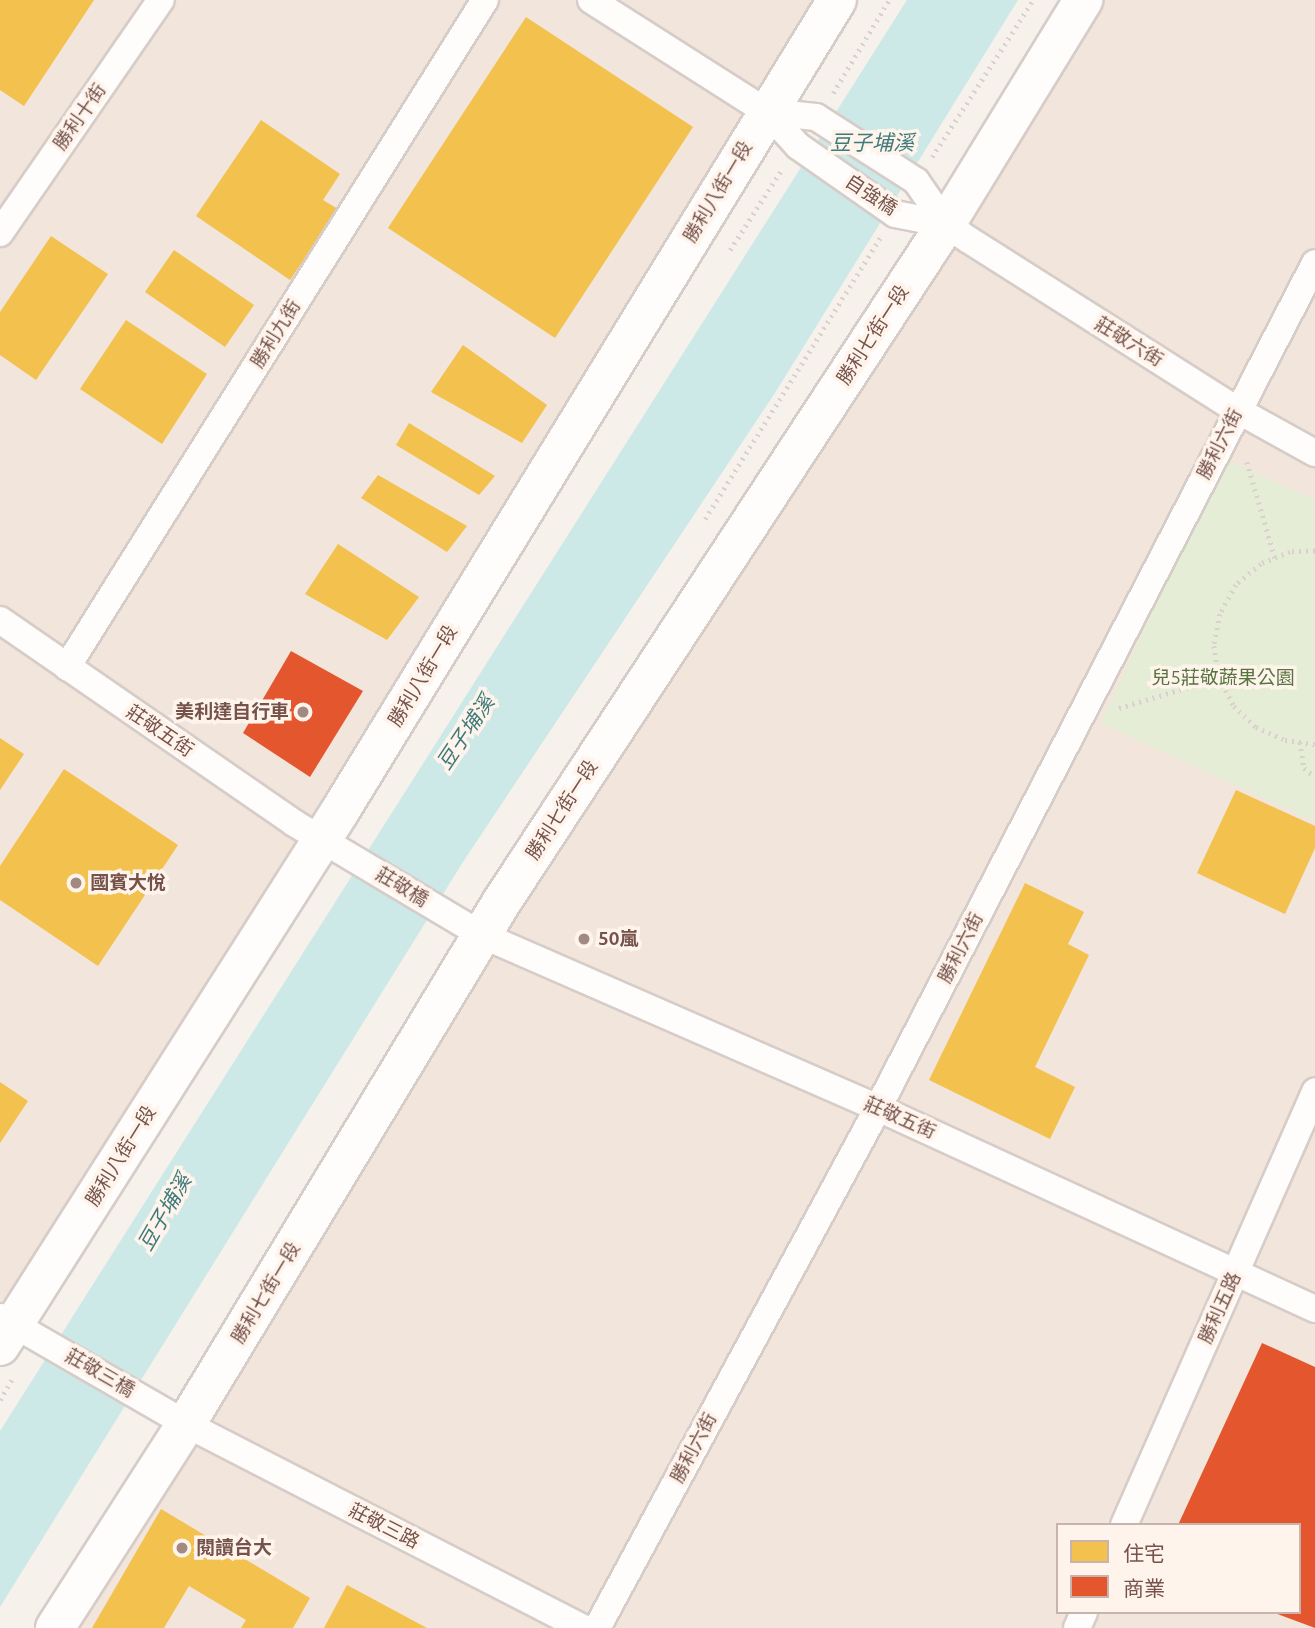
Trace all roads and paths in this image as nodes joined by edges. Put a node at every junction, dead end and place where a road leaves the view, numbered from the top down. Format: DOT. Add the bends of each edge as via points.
graph roads {
  1 [pos="161,0"];
  2 [pos="485,0"];
  3 [pos="591,0"];
  4 [pos="837,0"];
  5 [pos="889,0"];
  6 [pos="1033,0"];
  7 [pos="1083,0"];
  8 [pos="832,94"];
  9 [pos="767,112"];
  10 [pos="922,172"];
  11 [pos="946,224"];
  12 [pos="0,233"];
  13 [pos="1315,263"];
  14 [pos="1237,410"];
  15 [pos="1244,449"];
  16 [pos="1315,453"];
  17 [pos="1315,551"];
  18 [pos="1275,558"];
  19 [pos="0,620"];
  20 [pos="67,667"];
  21 [pos="1219,678"];
  22 [pos="1077,721"];
  23 [pos="1300,742"];
  24 [pos="1315,744"];
  25 [pos="1315,777"];
  26 [pos="322,840"];
  27 [pos="482,935"];
  28 [pos="1315,1091"];
  29 [pos="878,1108"];
  30 [pos="1236,1272"];
  31 [pos="1315,1309"];
  32 [pos="4,1329"];
  33 [pos="186,1424"];
  34 [pos="1125,1523"];
  35 [pos="55,1628"];
  36 [pos="583,1628"];
  37 [pos="597,1628"];
  1 -- 12 [label="street, 勝利十街"];
  2 -- 20 [label="street, 勝利九街"];
  3 -- 9 [label="street"];
  4 -- 9 [label="street, 勝利八街一段"];
  5 -- 8 [label="path"];
  6 -- 10 [label="path"];
  7 -- 11 [label="street, 勝利七街一段"];
  9 -- 10 [label="street, 自強橋" via="816,117"];
  9 -- 11 [label="street, 自強橋" via="798,146 895,214"];
  9 -- 26 [label="street, 勝利八街一段"];
  10 -- 11 [label="street, 自強橋"];
  11 -- 14 [label="street, 莊敬六街"];
  11 -- 27 [label="street, 勝利七街一段"];
  13 -- 14 [label="street, 勝利六街"];
  14 -- 16 [label="street, 莊敬六街"];
  14 -- 22 [label="street, 勝利六街"];
  15 -- 18 [label="path"];
  17 -- 18 [label="path"];
  18 -- 21 [label="path" via="1236,585 1220,614 1214,646"];
  19 -- 20 [label="street, 莊敬五街"];
  20 -- 26 [label="street, 莊敬五街"];
  21 -- 22 [label="path"];
  21 -- 23 [label="path" via="1234,706 1256,727"];
  22 -- 29 [label="street, 勝利六街"];
  23 -- 24 [label="path"];
  23 -- 25 [label="path" via="1304,768"];
  26 -- 27 [label="street, 莊敬橋"];
  26 -- 32 [label="street, 勝利八街一段"];
  27 -- 29 [label="street, 莊敬五街"];
  27 -- 33 [label="street, 勝利七街一段"];
  28 -- 30 [label="street, 勝利五路"];
  29 -- 30 [label="street, 莊敬五街"];
  29 -- 37 [label="street, 勝利六街"];
  30 -- 31 [label="street, 莊敬五街"];
  30 -- 34 [label="street, 勝利五路"];
  32 -- 33 [label="street, 莊敬三橋"];
  33 -- 35 [label="street, 勝利七街一段"];
  33 -- 36 [label="street, 莊敬三路"];
}
